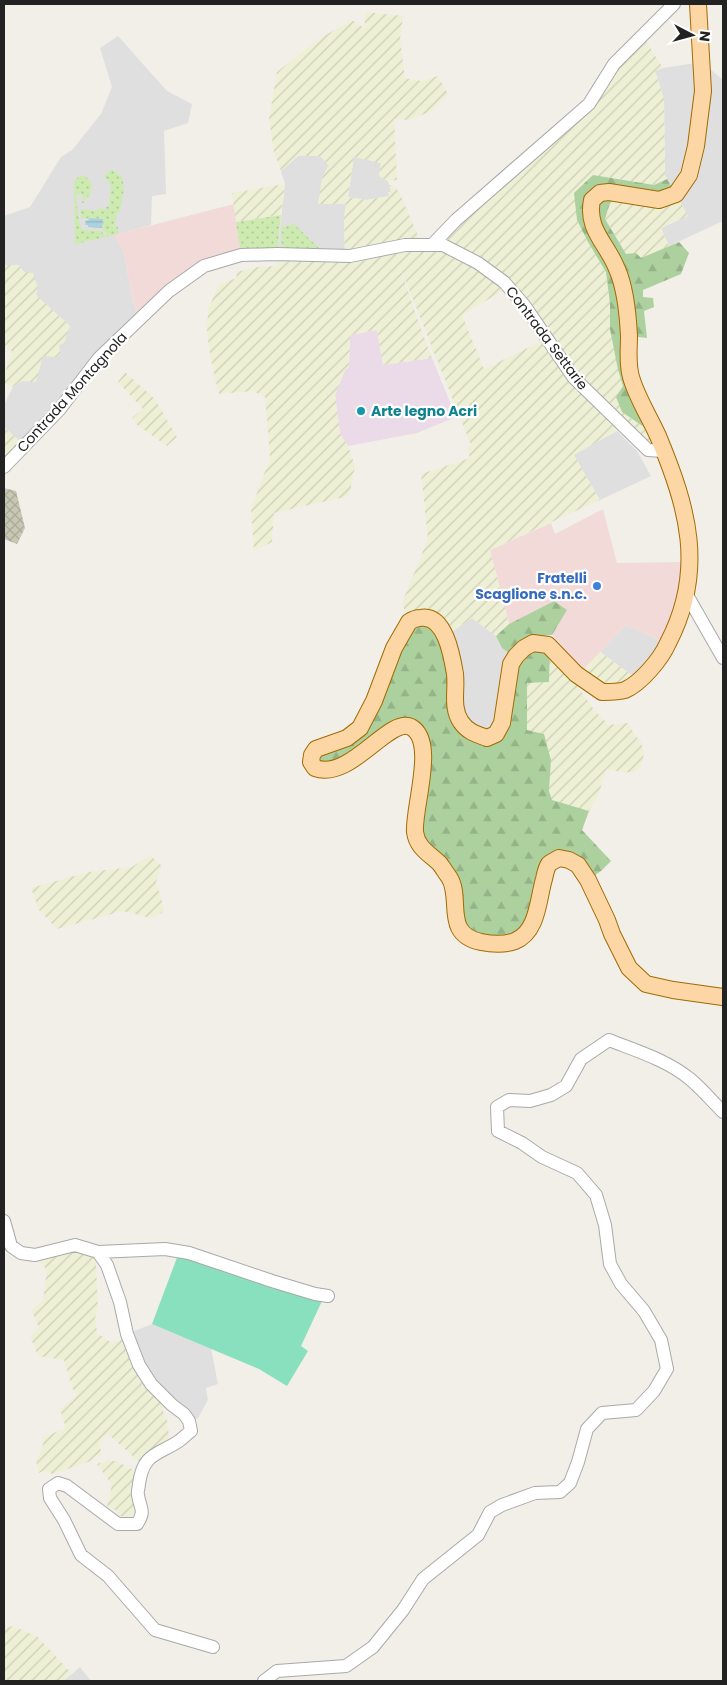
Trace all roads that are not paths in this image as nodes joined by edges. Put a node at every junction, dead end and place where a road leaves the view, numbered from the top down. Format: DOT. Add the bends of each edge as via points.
graph roads {
  1 [pos="674,4"];
  2 [pos="698,4"];
  3 [pos="432,245"];
  4 [pos="241,255"];
  5 [pos="663,451"];
  6 [pos="4,467"];
  7 [pos="687,596"];
  8 [pos="723,658"];
  9 [pos="723,997"];
  10 [pos="723,1112"];
  11 [pos="4,1220"];
  12 [pos="98,1252"];
  13 [pos="328,1296"];
  14 [pos="213,1647"];
  15 [pos="264,1681"];
  1 -- 3 [label="street" via="614,64 588,104"];
  2 -- 5 [label="main road" via="703,91 689,175 676,194 659,200 600,193 592,200 590,211 592,224 618,270 629,336 628,366 634,390"];
  3 -- 4 [label="street, Contrada Settarie" via="405,245 350,256"];
  3 -- 5 [label="street, Contrada Settarie" via="443,245 478,263 504,282 524,305 574,378 648,450"];
  4 -- 6 [label="street, Contrada Montagnola" via="204,266 169,291 99,358 59,410"];
  5 -- 7 [label="main road" via="678,487 684,516 690,554"];
  7 -- 8 [label="street"];
  7 -- 9 [label="main road" via="663,654 638,682 624,690 602,692 576,674 548,645 533,643 524,648 511,664 502,723 496,734 487,738 471,733 460,721 454,701 455,675 446,636 434,621 421,617 409,622 394,648 360,728 348,738 316,749 311,762 321,770 346,763 359,757 389,731 409,726 416,730 423,751 415,833 420,846 450,879 457,923 463,933 472,940 502,944 524,935 532,925 549,864 559,858 569,860 578,865 588,880 629,968 646,984"];
  10 -- 15 [label="street" via="690,1079 672,1067 609,1040 581,1058 566,1086 551,1095 530,1101 509,1100 497,1107 498,1131 577,1173 596,1195 605,1225 610,1264 661,1340 667,1369 636,1410 602,1413 592,1423 570,1483 560,1492 535,1494 502,1504 490,1512 478,1535 423,1579 374,1647 346,1666 276,1671"];
  11 -- 12 [label="street" via="11,1246 22,1253 35,1255 75,1245"];
  12 -- 13 [label="street" via="165,1249 184,1252 306,1292"];
  12 -- 14 [label="street" via="107,1265 139,1365 151,1384 184,1414 191,1431 145,1463 138,1495 142,1515 137,1524 118,1524 67,1486 58,1483 49,1489 50,1498 81,1555 108,1576 155,1630"];
}
